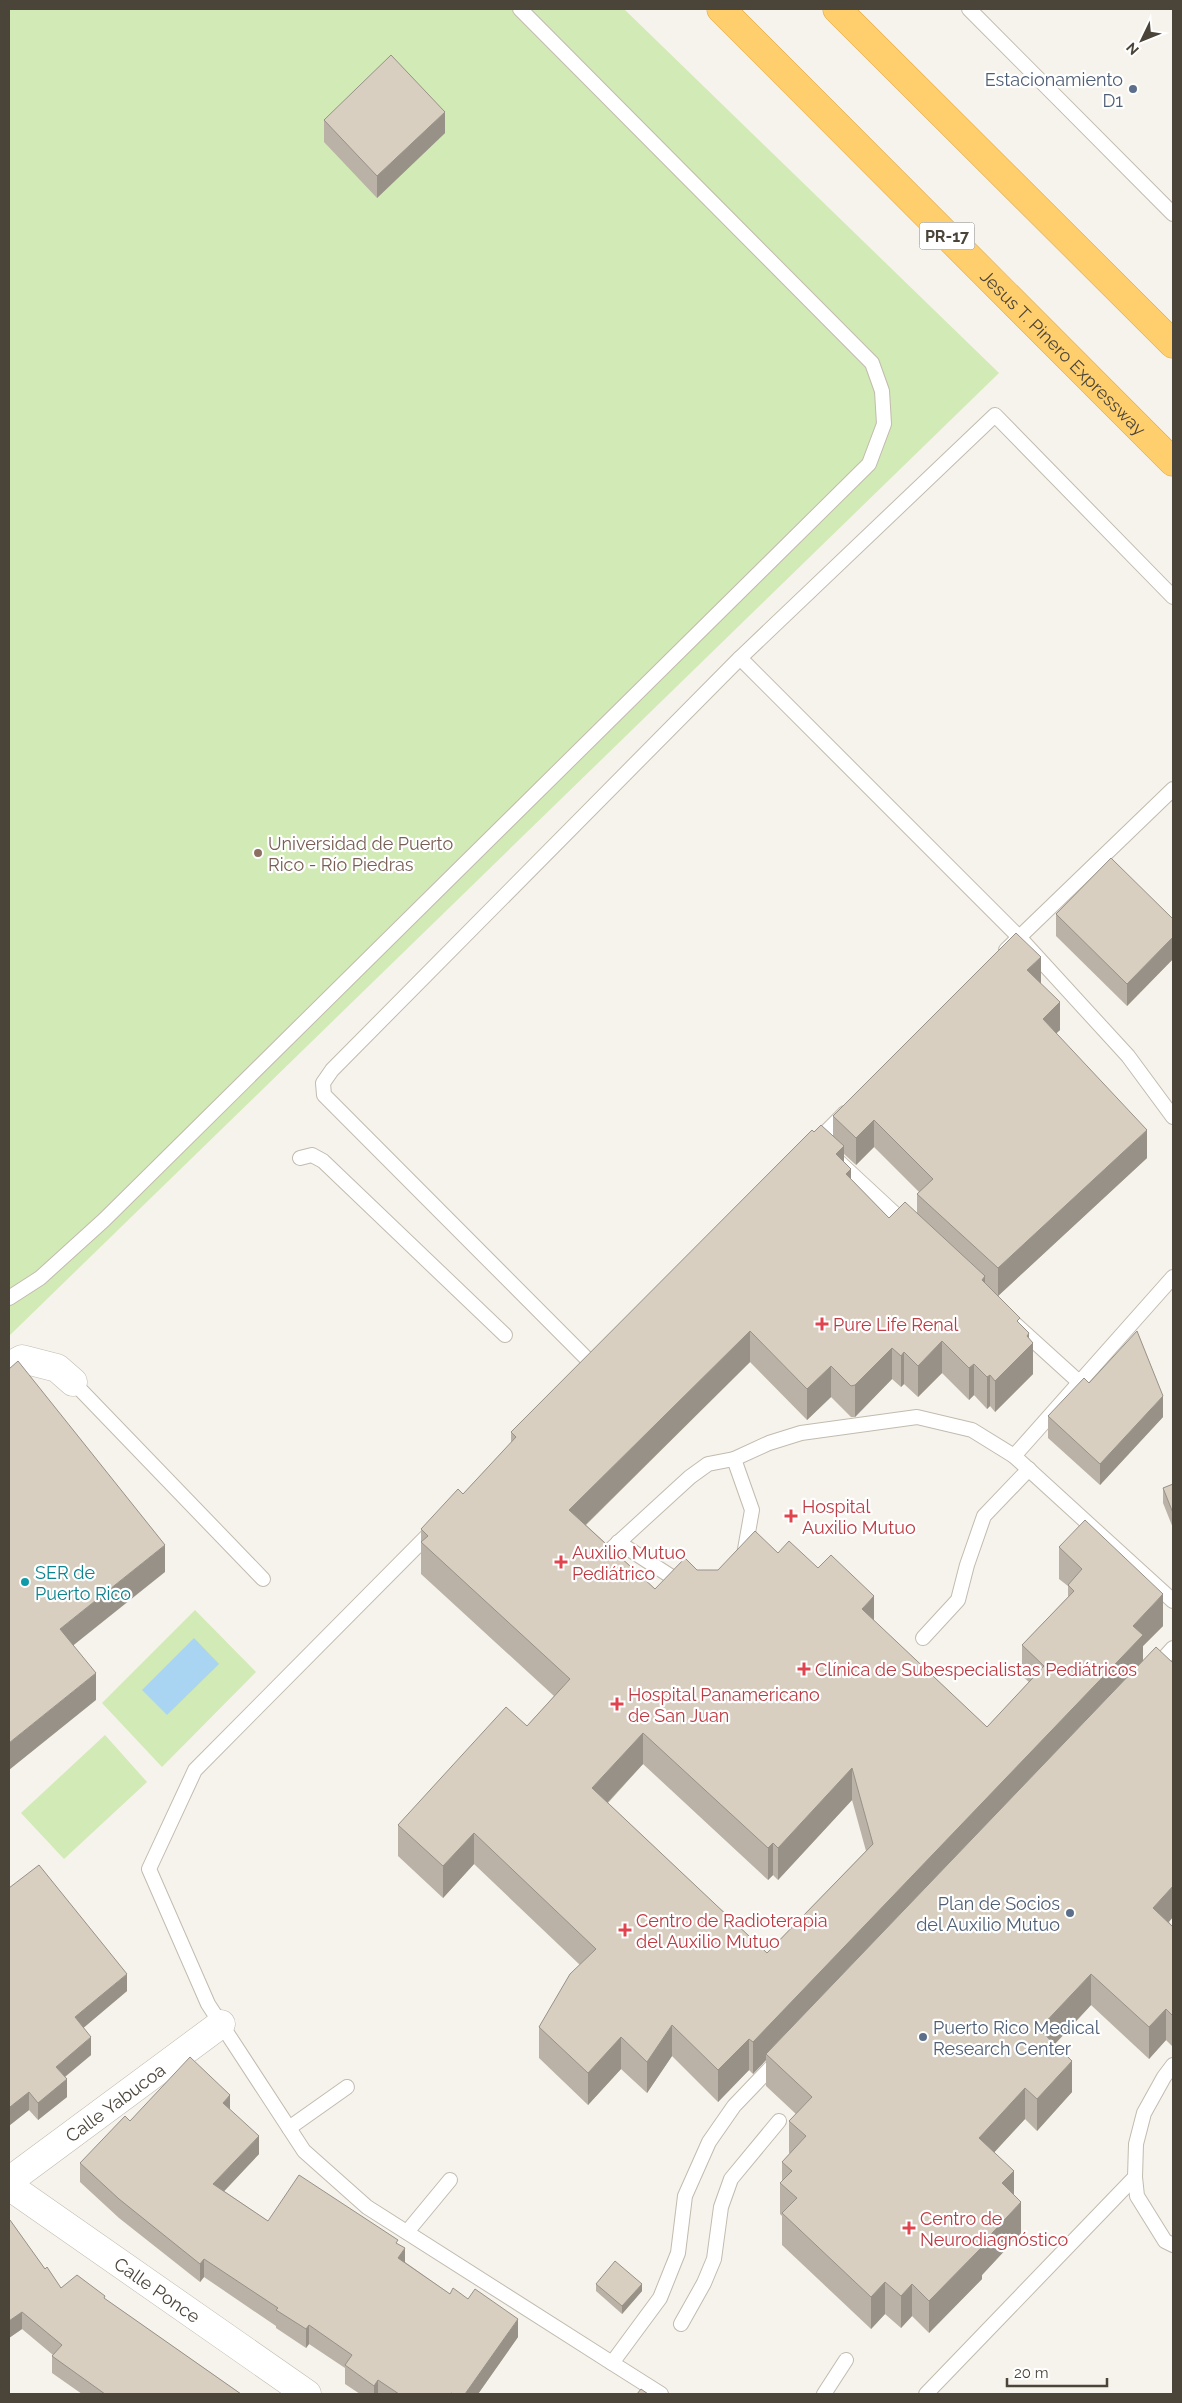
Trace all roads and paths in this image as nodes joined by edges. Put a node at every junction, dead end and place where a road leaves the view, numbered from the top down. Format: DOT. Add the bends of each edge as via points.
graph roads {
  1 [pos="520,9"];
  2 [pos="721,9"];
  3 [pos="837,9"];
  4 [pos="969,9"];
  5 [pos="1173,214"];
  6 [pos="1173,344"];
  7 [pos="1173,462"];
  8 [pos="1173,597"];
  9 [pos="740,658"];
  10 [pos="1173,789"];
  11 [pos="1019,937"];
  12 [pos="998,958"];
  13 [pos="852,1106"];
  14 [pos="1173,1117"];
  15 [pos="824,1148"];
  16 [pos="803,1156"];
  17 [pos="300,1158"];
  18 [pos="919,1235"];
  19 [pos="1173,1277"];
  20 [pos="9,1298"];
  21 [pos="1006,1315"];
  22 [pos="505,1335"];
  23 [pos="9,1366"];
  24 [pos="594,1366"];
  25 [pos="73,1382"];
  26 [pos="1079,1382"];
  27 [pos="1014,1456"];
  28 [pos="734,1459"];
  29 [pos="1029,1469"];
  30 [pos="440,1522"];
  31 [pos="618,1542"];
  32 [pos="608,1552"];
  33 [pos="736,1566"];
  34 [pos="263,1579"];
  35 [pos="701,1583"];
  36 [pos="1173,1601"];
  37 [pos="923,1638"];
  38 [pos="1173,1648"];
  39 [pos="1146,1677"];
  40 [pos="221,2024"];
  41 [pos="789,2049"];
  42 [pos="1173,2065"];
  43 [pos="347,2087"];
  44 [pos="779,2121"];
  45 [pos="289,2128"];
  46 [pos="1135,2177"];
  47 [pos="450,2180"];
  48 [pos="9,2181"];
  49 [pos="9,2186"];
  50 [pos="407,2232"];
  51 [pos="1173,2245"];
  52 [pos="681,2324"];
  53 [pos="846,2360"];
  54 [pos="612,2363"];
  55 [pos="307,2394"];
  56 [pos="661,2394"];
  57 [pos="824,2394"];
  58 [pos="926,2394"];
  1 -- 20 [label="lane" via="872,364 882,391 884,424 869,464 104,1220 40,1278"];
  2 -- 7 [label="highway, Jesus T. Pinero Expressway / PR-17"];
  3 -- 6 [label="highway"];
  4 -- 5 [label="lane"];
  8 -- 9 [label="lane" via="995,415"];
  9 -- 11 [label="lane"];
  9 -- 24 [label="lane" via="332,1070 323,1083 324,1095"];
  10 -- 11 [label="lane"];
  11 -- 12 [label="lane"];
  11 -- 14 [label="lane" via="1128,1056"];
  13 -- 15 [label="lane"];
  15 -- 16 [label="lane"];
  15 -- 18 [label="lane"];
  17 -- 22 [label="lane" via="312,1155 323,1161"];
  19 -- 26 [label="lane"];
  21 -- 26 [label="lane"];
  23 -- 25 [label="street" via="22,1359 57,1368"];
  25 -- 34 [label="lane"];
  26 -- 27 [label="lane"];
  27 -- 28 [label="lane" via="972,1430 917,1418 801,1432"];
  27 -- 29 [label="lane"];
  28 -- 31 [label="lane" via="708,1464"];
  28 -- 33 [label="lane" via="752,1510 745,1554"];
  29 -- 36 [label="lane"];
  29 -- 37 [label="lane" via="984,1516 958,1600"];
  30 -- 40 [label="lane" via="195,1770 149,1870 208,2004"];
  31 -- 32 [label="lane"];
  31 -- 35 [label="lane" via="675,1579"];
  38 -- 39 [label="lane"];
  40 -- 45 [label="lane"];
  40 -- 48 [label="street, Calle Yabucoa"];
  41 -- 54 [label="lane" via="734,2106 709,2142 685,2196 678,2253 660,2298"];
  42 -- 46 [label="lane" via="1144,2113 1136,2144"];
  43 -- 45 [label="lane"];
  44 -- 52 [label="lane" via="731,2179 722,2207 714,2259"];
  45 -- 50 [label="lane" via="304,2151 367,2206"];
  46 -- 51 [label="lane" via="1137,2196 1165,2241"];
  46 -- 58 [label="lane"];
  47 -- 50 [label="lane"];
  49 -- 55 [label="street, Calle Ponce"];
  50 -- 54 [label="lane"];
  53 -- 57 [label="lane"];
  54 -- 56 [label="lane"];
}
